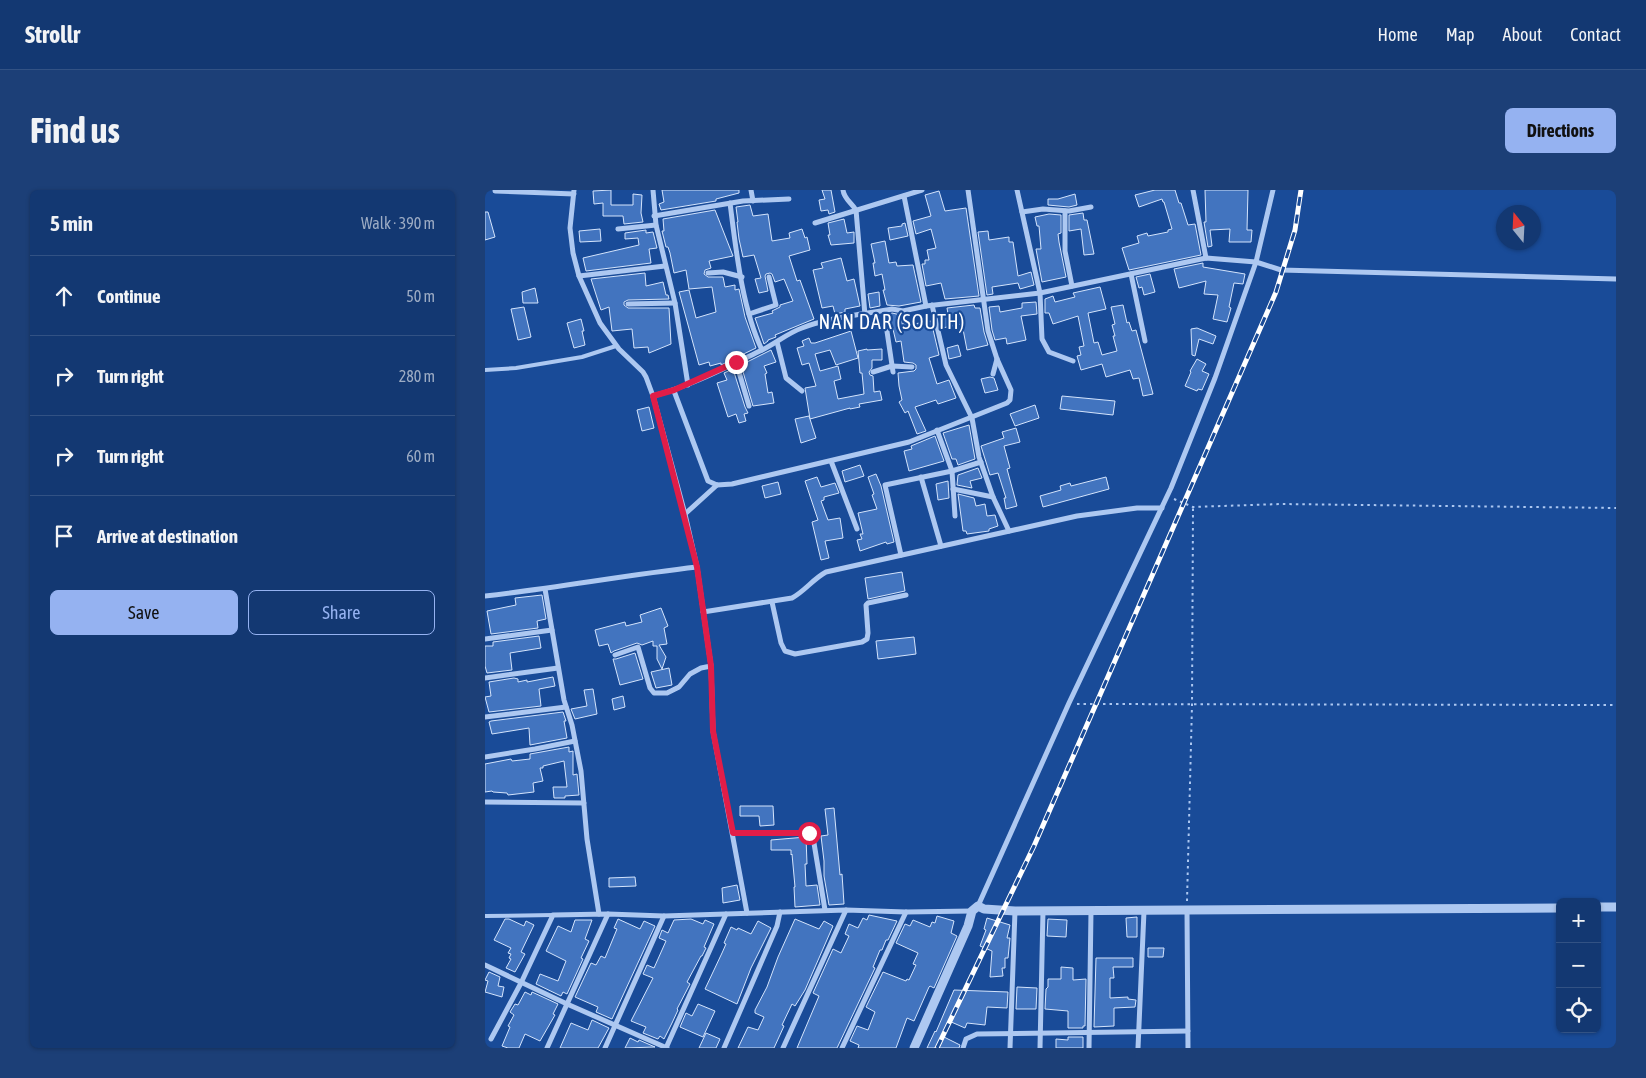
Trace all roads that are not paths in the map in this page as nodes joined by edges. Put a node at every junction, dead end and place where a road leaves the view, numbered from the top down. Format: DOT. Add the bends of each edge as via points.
graph roads {
  1 [pos="653,190"];
  2 [pos="751,190"];
  3 [pos="843,190"];
  4 [pos="922,190"];
  5 [pos="968,190"];
  6 [pos="1017,190"];
  7 [pos="1193,190"];
  8 [pos="1273,190"];
  9 [pos="495,191"];
  10 [pos="574,192"];
  11 [pos="904,196"];
  12 [pos="789,199"];
  13 [pos="753,201"];
  14 [pos="730,203"];
  15 [pos="1091,206"];
  16 [pos="857,210"];
  17 [pos="1065,211"];
  18 [pos="1022,212"];
  19 [pos="654,216"];
  20 [pos="815,223"];
  21 [pos="656,226"];
  22 [pos="618,229"];
  23 [pos="1206,258"];
  24 [pos="1257,262"];
  25 [pos="665,266"];
  26 [pos="708,273"];
  27 [pos="1131,274"];
  28 [pos="579,276"];
  29 [pos="742,277"];
  30 [pos="769,277"];
  31 [pos="1616,279"];
  32 [pos="1072,286"];
  33 [pos="1040,293"];
  34 [pos="983,299"];
  35 [pos="628,304"];
  36 [pos="675,304"];
  37 [pos="929,305"];
  38 [pos="884,311"];
  39 [pos="749,314"];
  40 [pos="865,315"];
  41 [pos="1145,341"];
  42 [pos="777,342"];
  43 [pos="616,346"];
  44 [pos="762,350"];
  45 [pos="997,358"];
  46 [pos="1073,361"];
  47 [pos="736,362"];
  48 [pos="912,367"];
  49 [pos="893,369"];
  50 [pos="485,370"];
  51 [pos="873,372"];
  52 [pos="993,374"];
  53 [pos="688,385"];
  54 [pos="674,390"];
  55 [pos="802,391"];
  56 [pos="653,396"];
  57 [pos="749,406"];
  58 [pos="972,418"];
  59 [pos="937,430"];
  60 [pos="831,461"];
  61 [pos="981,462"];
  62 [pos="952,472"];
  63 [pos="921,477"];
  64 [pos="717,485"];
  65 [pos="953,489"];
  66 [pos="993,497"];
  67 [pos="1162,508"];
  68 [pos="685,514"];
  69 [pos="955,516"];
  70 [pos="857,528"];
  71 [pos="1009,531"];
  72 [pos="941,546"];
  73 [pos="901,556"];
  74 [pos="697,567"];
  75 [pos="545,589"];
  76 [pos="906,595"];
  77 [pos="485,596"];
  78 [pos="772,602"];
  79 [pos="703,612"];
  80 [pos="552,630"];
  81 [pos="485,639"];
  82 [pos="615,655"];
  83 [pos="711,666"];
  84 [pos="558,668"];
  85 [pos="485,678"];
  86 [pos="566,707"];
  87 [pos="485,717"];
  88 [pos="575,741"];
  89 [pos="485,757"];
  90 [pos="485,802"];
  91 [pos="584,803"];
  92 [pos="733,833"];
  93 [pos="1601,907"];
  94 [pos="1616,907"];
  95 [pos="975,908"];
  96 [pos="1556,908"];
  97 [pos="825,910"];
  98 [pos="845,910"];
  99 [pos="1144,910"];
  100 [pos="1187,910"];
  101 [pos="1015,911"];
  102 [pos="1043,911"];
  103 [pos="1091,911"];
  104 [pos="780,912"];
  105 [pos="905,912"];
  106 [pos="599,914"];
  107 [pos="608,914"];
  108 [pos="726,914"];
  109 [pos="747,914"];
  110 [pos="553,915"];
  111 [pos="485,916"];
  112 [pos="664,916"];
  113 [pos="485,965"];
  114 [pos="521,983"];
  115 [pos="567,1004"];
  116 [pos="615,1025"];
  117 [pos="1188,1031"];
  118 [pos="1138,1033"];
  119 [pos="1010,1034"];
  120 [pos="1040,1034"];
  121 [pos="1089,1034"];
  122 [pos="491,1039"];
  123 [pos="547,1048"];
  124 [pos="605,1048"];
  125 [pos="666,1048"];
  126 [pos="724,1048"];
  127 [pos="783,1048"];
  128 [pos="842,1048"];
  129 [pos="914,1048"];
  130 [pos="963,1048"];
  131 [pos="1010,1048"];
  132 [pos="1040,1048"];
  133 [pos="1089,1048"];
  134 [pos="1138,1048"];
  135 [pos="1188,1048"];
  1 -- 19 [label="street"];
  2 -- 13 [label="street"];
  3 -- 16 [label="street" via="845,198"];
  4 -- 11 [label="street"];
  5 -- 34 [label="street"];
  6 -- 18 [label="street"];
  7 -- 23 [label="street"];
  8 -- 24 [label="street"];
  9 -- 10 [label="street"];
  10 -- 28 [label="street" via="570,228"];
  11 -- 16 [label="street"];
  11 -- 37 [label="street"];
  12 -- 13 [label="street"];
  13 -- 14 [label="street"];
  14 -- 19 [label="street"];
  14 -- 29 [label="street"];
  15 -- 17 [label="street"];
  16 -- 20 [label="street"];
  16 -- 40 [label="street"];
  17 -- 18 [label="street" via="1043,209"];
  17 -- 32 [label="street" via="1065,252"];
  18 -- 33 [label="street"];
  19 -- 21 [label="street"];
  21 -- 22 [label="street"];
  21 -- 25 [label="street"];
  23 -- 24 [label="street"];
  23 -- 27 [label="street"];
  24 -- 31 [label="street" via="1281,270"];
  24 -- 67 [label="street" via="1215,378"];
  25 -- 28 [label="street"];
  25 -- 36 [label="street"];
  26 -- 29 [label="street" via="723,272"];
  27 -- 32 [label="street"];
  27 -- 41 [label="street"];
  28 -- 43 [label="street" via="600,323"];
  29 -- 39 [label="street"];
  30 -- 39 [label="street" via="775,306"];
  32 -- 33 [label="street"];
  33 -- 34 [label="street"];
  33 -- 46 [label="street" via="1042,339 1049,352"];
  34 -- 37 [label="street"];
  34 -- 45 [label="street" via="988,331"];
  35 -- 36 [label="street"];
  36 -- 53 [label="street"];
  37 -- 38 [label="street" via="903,311"];
  37 -- 58 [label="street" via="946,365"];
  38 -- 40 [label="street"];
  38 -- 49 [label="street"];
  39 -- 44 [label="street"];
  40 -- 42 [label="street" via="815,324"];
  42 -- 44 [label="street"];
  42 -- 55 [label="street" via="786,378"];
  43 -- 50 [label="lane" via="582,357"];
  43 -- 56 [label="street" via="643,372"];
  44 -- 47 [label="street"];
  45 -- 52 [label="street"];
  45 -- 58 [label="street" via="1011,390 1010,400"];
  47 -- 53 [label="street"];
  47 -- 57 [label="street"];
  48 -- 49 [label="street"];
  49 -- 51 [label="street"];
  53 -- 54 [label="street"];
  54 -- 56 [label="street"];
  54 -- 64 [label="street" via="709,481"];
  56 -- 68 [label="street"];
  58 -- 59 [label="street"];
  58 -- 61 [label="street"];
  59 -- 60 [label="street" via="909,442"];
  59 -- 62 [label="street"];
  60 -- 64 [label="street"];
  60 -- 70 [label="street"];
  61 -- 62 [label="street"];
  61 -- 66 [label="street"];
  62 -- 63 [label="street"];
  62 -- 65 [label="street"];
  63 -- 72 [label="street"];
  63 -- 73 [label="street" via="885,485"];
  64 -- 68 [label="street"];
  65 -- 66 [label="street"];
  65 -- 69 [label="street"];
  66 -- 71 [label="street"];
  67 -- 71 [label="street" via="1077,516"];
  67 -- 95 [label="street"];
  68 -- 74 [label="street"];
  71 -- 72 [label="street"];
  72 -- 73 [label="street"];
  73 -- 78 [label="street" via="826,572 802,593"];
  74 -- 75 [label="street"];
  74 -- 79 [label="street"];
  75 -- 77 [label="street"];
  75 -- 80 [label="street"];
  76 -- 78 [label="street" via="868,602 868,633 862,642 795,654 785,651 781,643"];
  78 -- 79 [label="street"];
  79 -- 83 [label="street"];
  80 -- 81 [label="street"];
  80 -- 84 [label="street"];
  82 -- 83 [label="street" via="639,647 650,688 655,693 679,687 690,674"];
  83 -- 92 [label="street" via="713,731"];
  84 -- 85 [label="street"];
  84 -- 86 [label="street"];
  86 -- 87 [label="street"];
  86 -- 88 [label="street"];
  88 -- 89 [label="street"];
  88 -- 91 [label="street"];
  90 -- 91 [label="street"];
  91 -- 106 [label="street"];
  92 -- 97 [label="street" via="809,833 813,837"];
  92 -- 109 [label="street"];
  93 -- 94 [label="street"];
  95 -- 101 [label="street"];
  95 -- 105 [label="street"];
  95 -- 129 [label="street"];
  96 -- 100 [label="street"];
  97 -- 98 [label="street"];
  97 -- 104 [label="street"];
  98 -- 105 [label="street"];
  98 -- 127 [label="street"];
  99 -- 100 [label="street"];
  99 -- 103 [label="street"];
  99 -- 118 [label="street"];
  100 -- 117 [label="street"];
  101 -- 102 [label="street"];
  101 -- 119 [label="street"];
  102 -- 103 [label="street"];
  102 -- 120 [label="street"];
  103 -- 121 [label="street"];
  104 -- 109 [label="street"];
  104 -- 126 [label="street" via="777,926"];
  105 -- 128 [label="street"];
  106 -- 107 [label="street"];
  106 -- 110 [label="street"];
  107 -- 112 [label="street"];
  107 -- 115 [label="street"];
  108 -- 109 [label="street"];
  108 -- 112 [label="street"];
  108 -- 125 [label="street"];
  110 -- 111 [label="lane"];
  110 -- 114 [label="street"];
  112 -- 116 [label="street"];
  113 -- 114 [label="street"];
  114 -- 115 [label="street"];
  114 -- 122 [label="street"];
  115 -- 116 [label="street"];
  115 -- 123 [label="street"];
  116 -- 124 [label="street"];
  116 -- 125 [label="street"];
  117 -- 118 [label="street"];
  117 -- 135 [label="street"];
  118 -- 121 [label="street"];
  118 -- 134 [label="street"];
  119 -- 120 [label="street"];
  119 -- 130 [label="street" via="970,1036"];
  119 -- 131 [label="street"];
  120 -- 121 [label="street"];
  120 -- 132 [label="street"];
  121 -- 133 [label="street"];
}
